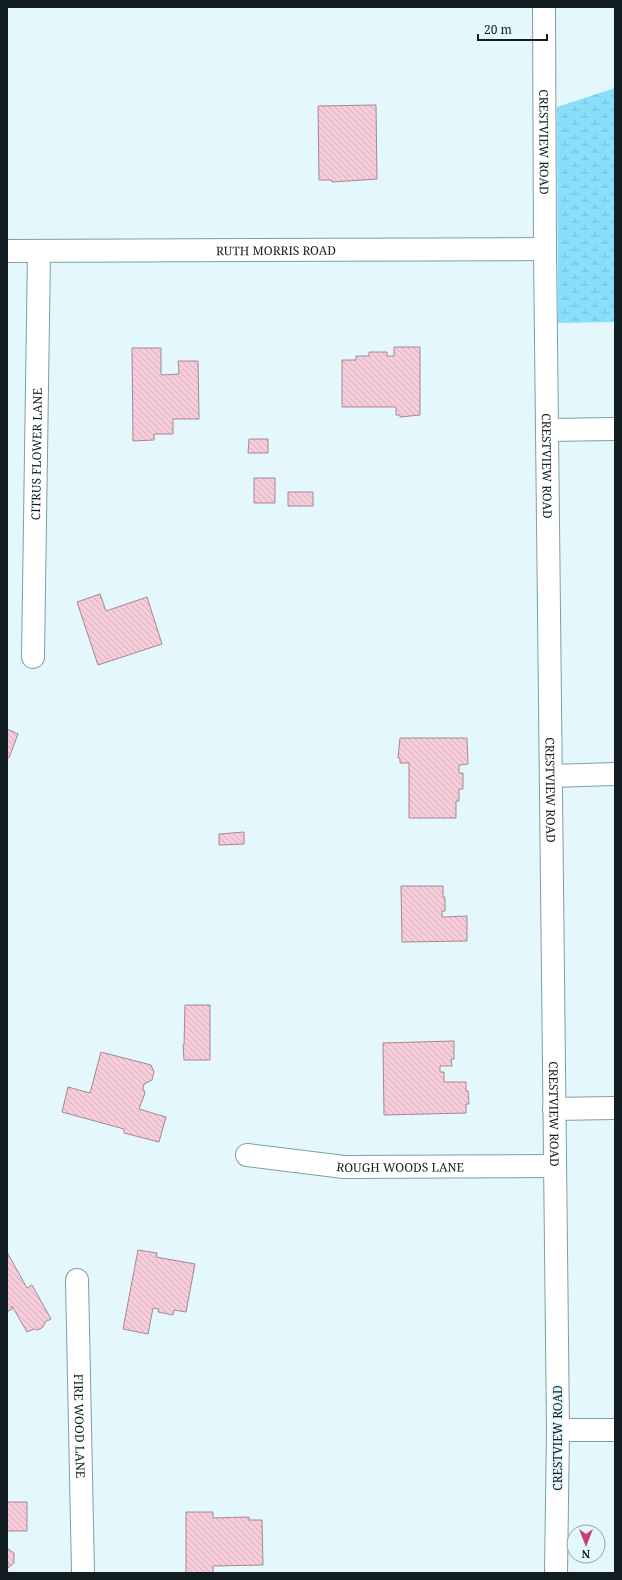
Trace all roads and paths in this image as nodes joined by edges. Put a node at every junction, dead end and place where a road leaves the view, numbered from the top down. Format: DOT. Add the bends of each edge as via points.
graph roads {
  1 [pos="544,7"];
  2 [pos="545,249"];
  3 [pos="7,251"];
  4 [pos="39,251"];
  5 [pos="615,429"];
  6 [pos="547,430"];
  7 [pos="33,657"];
  8 [pos="615,774"];
  9 [pos="551,776"];
  10 [pos="615,1108"];
  11 [pos="554,1109"];
  12 [pos="247,1155"];
  13 [pos="555,1166"];
  14 [pos="77,1280"];
  15 [pos="558,1430"];
  16 [pos="615,1430"];
  17 [pos="83,1573"];
  18 [pos="556,1573"];
  1 -- 2 [label="street, CRESTVIEW ROAD"];
  2 -- 4 [label="street, RUTH MORRIS ROAD"];
  2 -- 6 [label="street, CRESTVIEW ROAD"];
  3 -- 4 [label="street, RUTH MORRIS ROAD"];
  4 -- 7 [label="street, CITRUS FLOWER LANE"];
  5 -- 6 [label="street"];
  6 -- 9 [label="street, CRESTVIEW ROAD"];
  8 -- 9 [label="street"];
  9 -- 11 [label="street, CRESTVIEW ROAD"];
  10 -- 11 [label="street"];
  11 -- 13 [label="street, CRESTVIEW ROAD"];
  12 -- 13 [label="street, ROUGH WOODS LANE" via="344,1167"];
  13 -- 15 [label="street, CRESTVIEW ROAD"];
  14 -- 17 [label="street, FIRE WOOD LANE"];
  15 -- 16 [label="street"];
  15 -- 18 [label="street, CRESTVIEW ROAD"];
}
